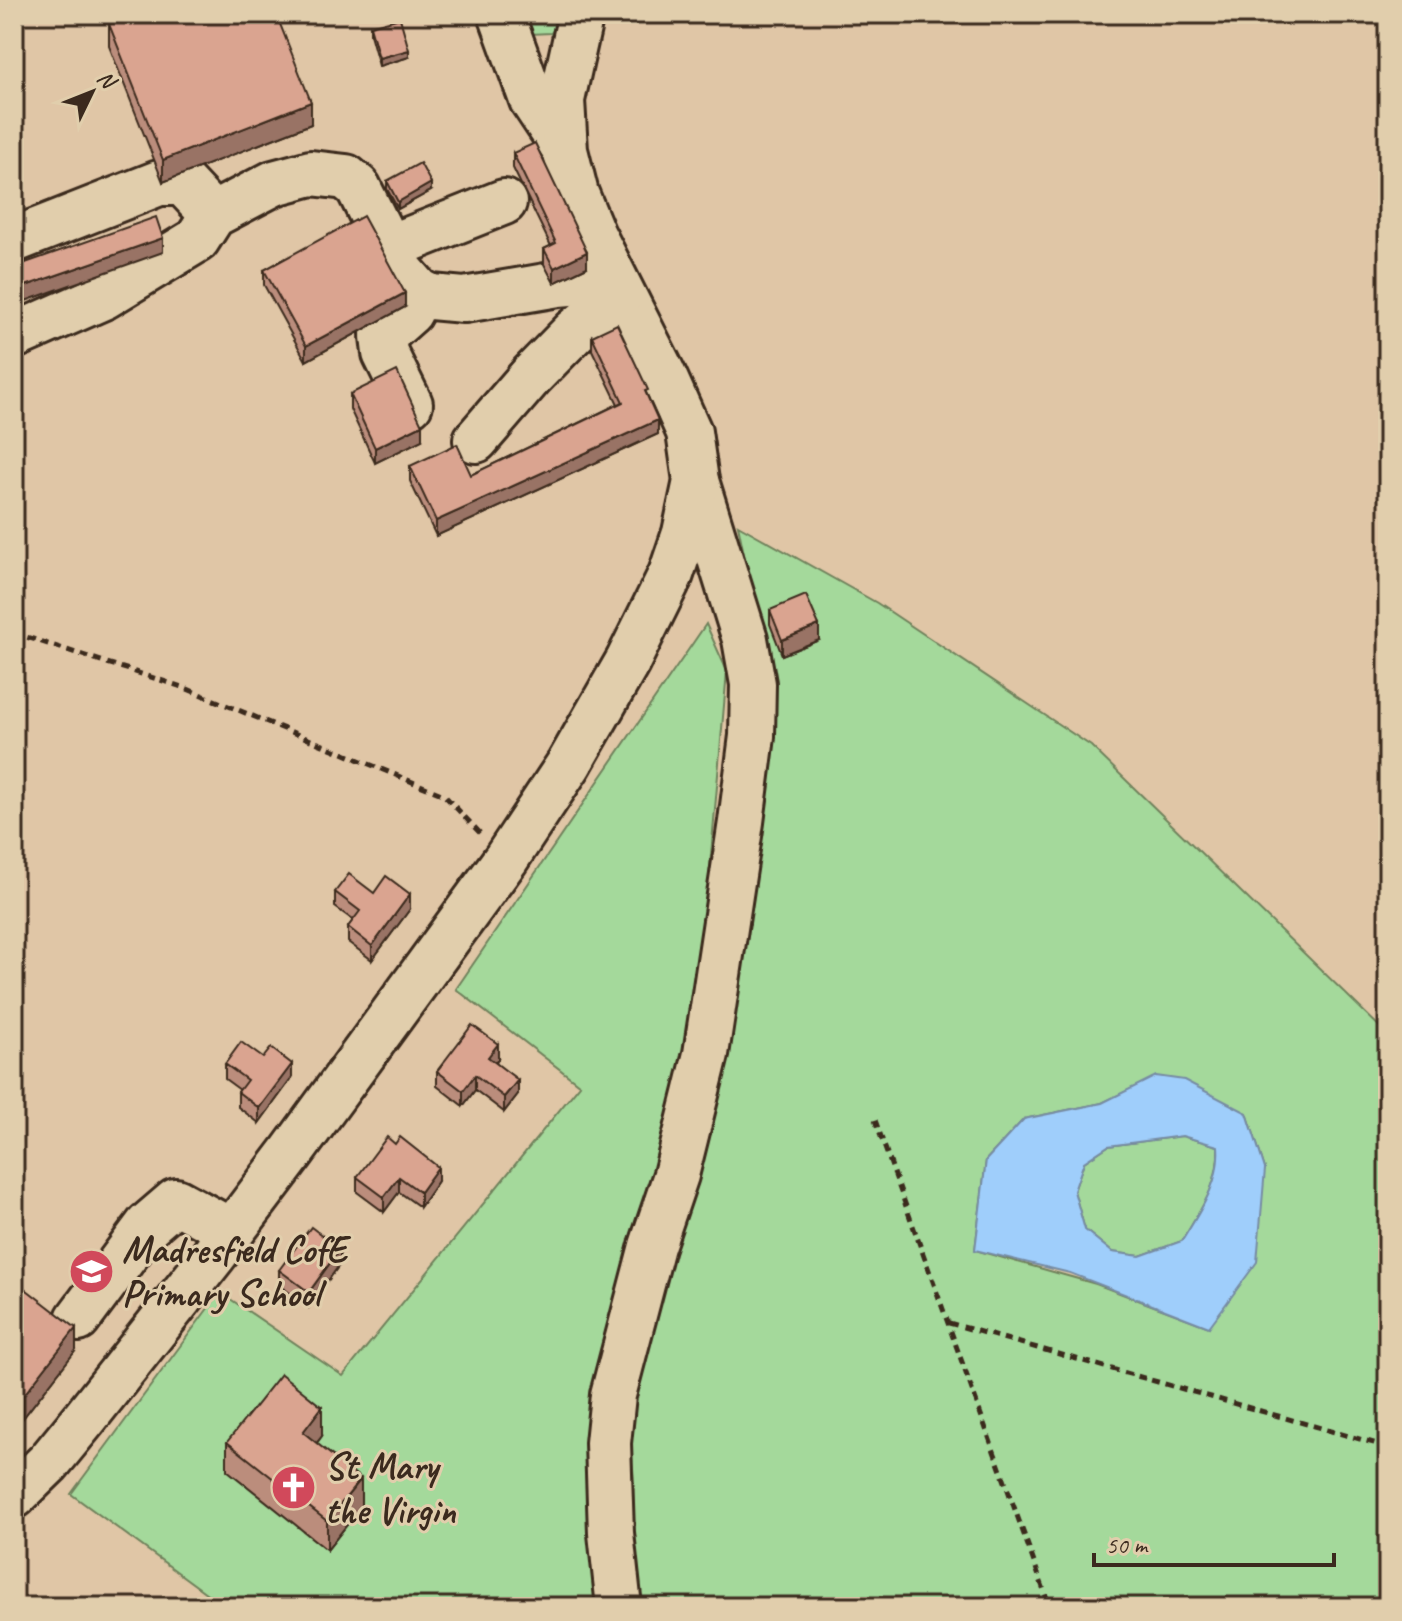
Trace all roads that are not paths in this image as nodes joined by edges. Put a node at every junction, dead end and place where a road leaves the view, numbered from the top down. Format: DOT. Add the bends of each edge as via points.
graph roads {
  1 [pos="501,14"];
  2 [pos="581,14"];
  3 [pos="565,150"];
  4 [pos="504,202"];
  5 [pos="213,215"];
  6 [pos="14,240"];
  7 [pos="388,248"];
  8 [pos="618,286"];
  9 [pos="419,291"];
  10 [pos="14,336"];
  11 [pos="410,404"];
  12 [pos="476,440"];
  13 [pos="696,481"];
  14 [pos="231,1231"];
  15 [pos="78,1319"];
  16 [pos="14,1496"];
  17 [pos="619,1607"];
  1 -- 3 [label="street" via="532,100"];
  2 -- 3 [label="street" via="562,100"];
  3 -- 8 [label="street" via="576,194"];
  4 -- 7 [label="street"];
  5 -- 6 [label="street" via="183,183 159,183"];
  5 -- 7 [label="street" via="274,183 311,173 346,177 358,187"];
  5 -- 10 [label="street" via="197,240 105,296"];
  7 -- 9 [label="street"];
  8 -- 9 [label="street" via="558,284 464,300"];
  8 -- 12 [label="street"];
  8 -- 13 [label="street" via="689,432"];
  9 -- 11 [label="street" via="410,312 383,336 385,353"];
  13 -- 14 [label="street" via="671,574 569,764 506,859"];
  13 -- 17 [label="street" via="745,639 753,684 752,736 706,1054 613,1395 608,1443"];
  14 -- 15 [label="street" via="176,1201 148,1225"];
  14 -- 16 [label="street" via="67,1440"];
}
